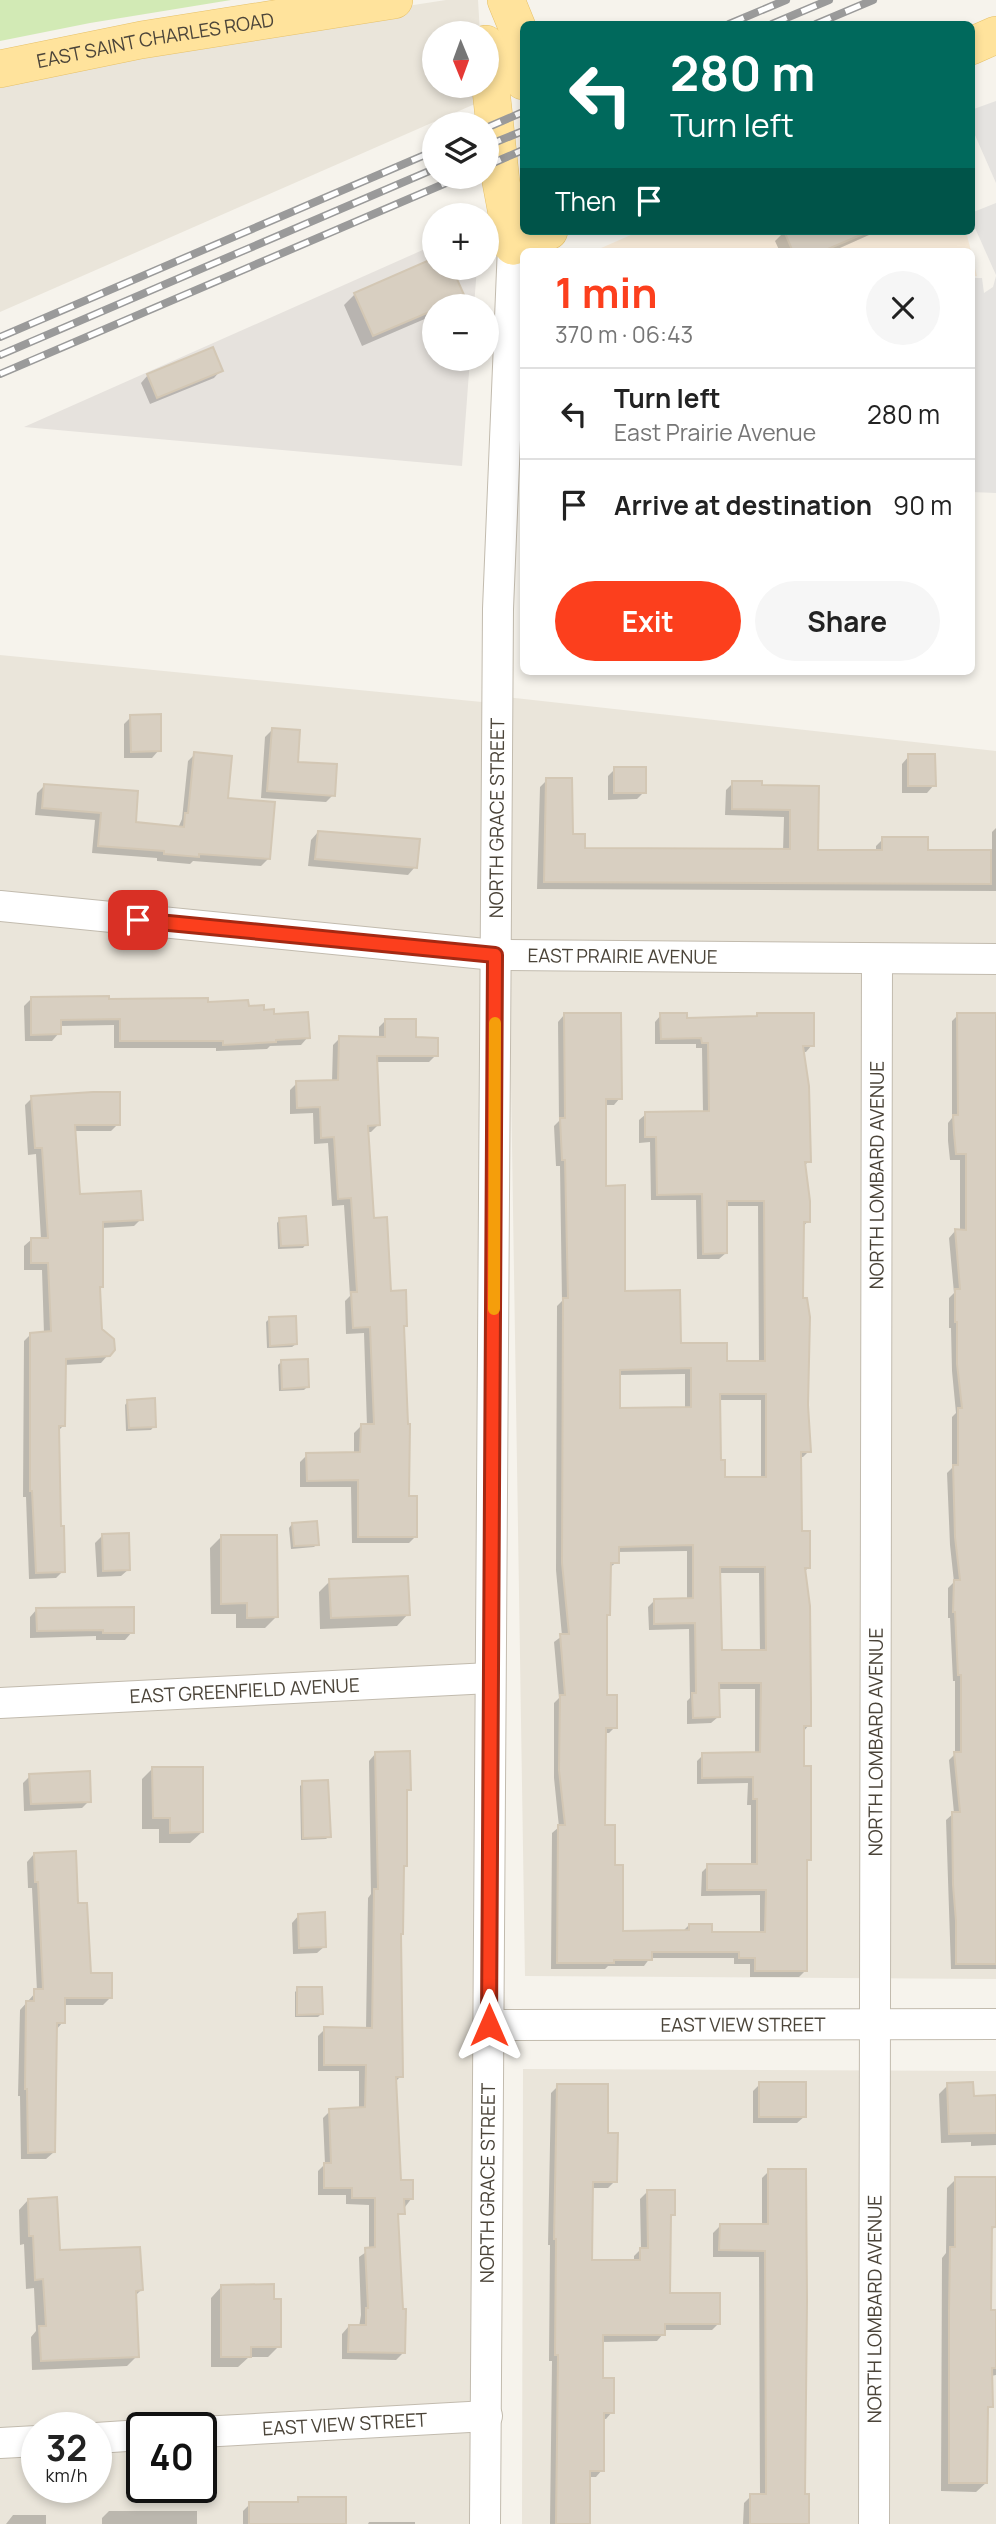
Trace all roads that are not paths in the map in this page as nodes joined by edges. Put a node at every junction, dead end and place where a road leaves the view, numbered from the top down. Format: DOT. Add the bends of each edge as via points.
graph roads {
  1 [pos="394,0"];
  2 [pos="495,0"];
  3 [pos="506,0"];
  4 [pos="489,21"];
  5 [pos="996,35"];
  6 [pos="975,44"];
  7 [pos="520,54"];
  8 [pos="0,69"];
  9 [pos="492,98"];
  10 [pos="518,230"];
  11 [pos="0,906"];
  12 [pos="495,955"];
  13 [pos="877,959"];
  14 [pos="996,959"];
  15 [pos="490,1678"];
  16 [pos="0,1703"];
  17 [pos="875,2023"];
  18 [pos="996,2024"];
  19 [pos="489,2025"];
  20 [pos="487,2416"];
  21 [pos="217,2431"];
  22 [pos="21,2442"];
  23 [pos="0,2443"];
  24 [pos="485,2524"];
  25 [pos="874,2524"];
  1 -- 8 [label="main road, EAST SAINT CHARLES ROAD" via="141,40"];
  2 -- 4 [label="main road"];
  3 -- 7 [label="main road" via="517,27"];
  5 -- 6 [label="main road"];
  9 -- 10 [label="main road, NORTH GRACE STREET" via="501,181"];
  10 -- 12 [label="street, NORTH GRACE STREET" via="498,609"];
  11 -- 12 [label="street, EAST PRAIRIE AVENUE"];
  12 -- 13 [label="street, EAST PRAIRIE AVENUE"];
  12 -- 15 [label="street, NORTH GRACE STREET"];
  13 -- 14 [label="street, EAST PRAIRIE AVENUE"];
  13 -- 17 [label="street, NORTH LOMBARD AVENUE"];
  15 -- 16 [label="street, EAST GREENFIELD AVENUE"];
  15 -- 19 [label="street, NORTH GRACE STREET"];
  17 -- 18 [label="street, EAST VIEW STREET"];
  17 -- 19 [label="street, EAST VIEW STREET"];
  17 -- 25 [label="street, NORTH LOMBARD AVENUE"];
  19 -- 20 [label="street, NORTH GRACE STREET"];
  20 -- 21 [label="street, EAST VIEW STREET"];
  20 -- 24 [label="street, NORTH GRACE STREET"];
  22 -- 23 [label="street"];
}
